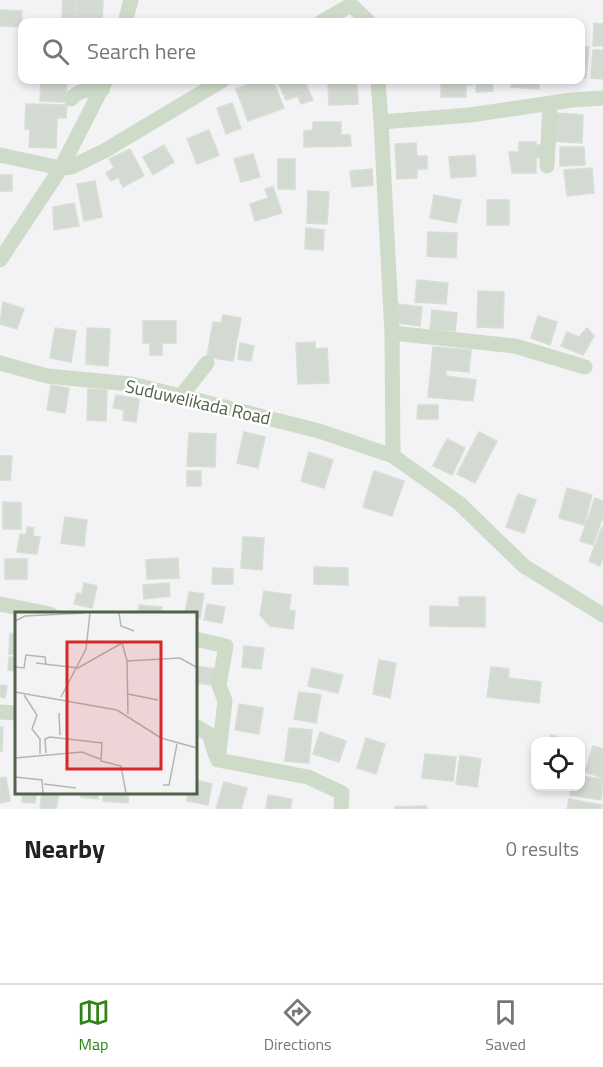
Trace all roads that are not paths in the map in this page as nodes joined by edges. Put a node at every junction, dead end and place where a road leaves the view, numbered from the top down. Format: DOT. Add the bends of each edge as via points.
graph roads {
  1 [pos="131,0"];
  2 [pos="126,18"];
  3 [pos="328,18"];
  4 [pos="365,18"];
  5 [pos="216,84"];
  6 [pos="378,84"];
  7 [pos="104,85"];
  8 [pos="603,98"];
  9 [pos="71,99"];
  10 [pos="550,104"];
  11 [pos="381,122"];
  12 [pos="0,155"];
  13 [pos="547,166"];
  14 [pos="61,168"];
  15 [pos="0,260"];
  16 [pos="392,333"];
  17 [pos="0,363"];
  18 [pos="207,363"];
  19 [pos="585,367"];
  20 [pos="181,396"];
  21 [pos="393,456"];
  22 [pos="0,604"];
  23 [pos="40,612"];
  24 [pos="603,615"];
  25 [pos="196,639"];
  26 [pos="0,712"];
  27 [pos="15,713"];
  28 [pos="196,727"];
  29 [pos="218,760"];
  30 [pos="341,809"];
  1 -- 2 [label="street"];
  3 -- 4 [label="street" via="351,5"];
  5 -- 14 [label="street" via="104,151"];
  6 -- 11 [label="street"];
  7 -- 9 [label="street" via="75,94"];
  7 -- 14 [label="street"];
  8 -- 10 [label="street"];
  10 -- 11 [label="street"];
  10 -- 13 [label="street"];
  11 -- 16 [label="street"];
  12 -- 14 [label="street"];
  14 -- 15 [label="street"];
  16 -- 19 [label="street" via="515,346"];
  16 -- 21 [label="street"];
  17 -- 20 [label="street, Suduwelikada Road" via="47,376 131,384"];
  18 -- 20 [label="street"];
  20 -- 21 [label="street, Suduwelikada Road" via="319,431"];
  21 -- 24 [label="street, Suduwelikada Road" via="459,503 524,566"];
  22 -- 23 [label="street"];
  25 -- 29 [label="street" via="226,646 219,685 225,701"];
  26 -- 27 [label="street"];
  28 -- 29 [label="street" via="209,734"];
  29 -- 30 [label="street" via="308,777 342,793"];
}
